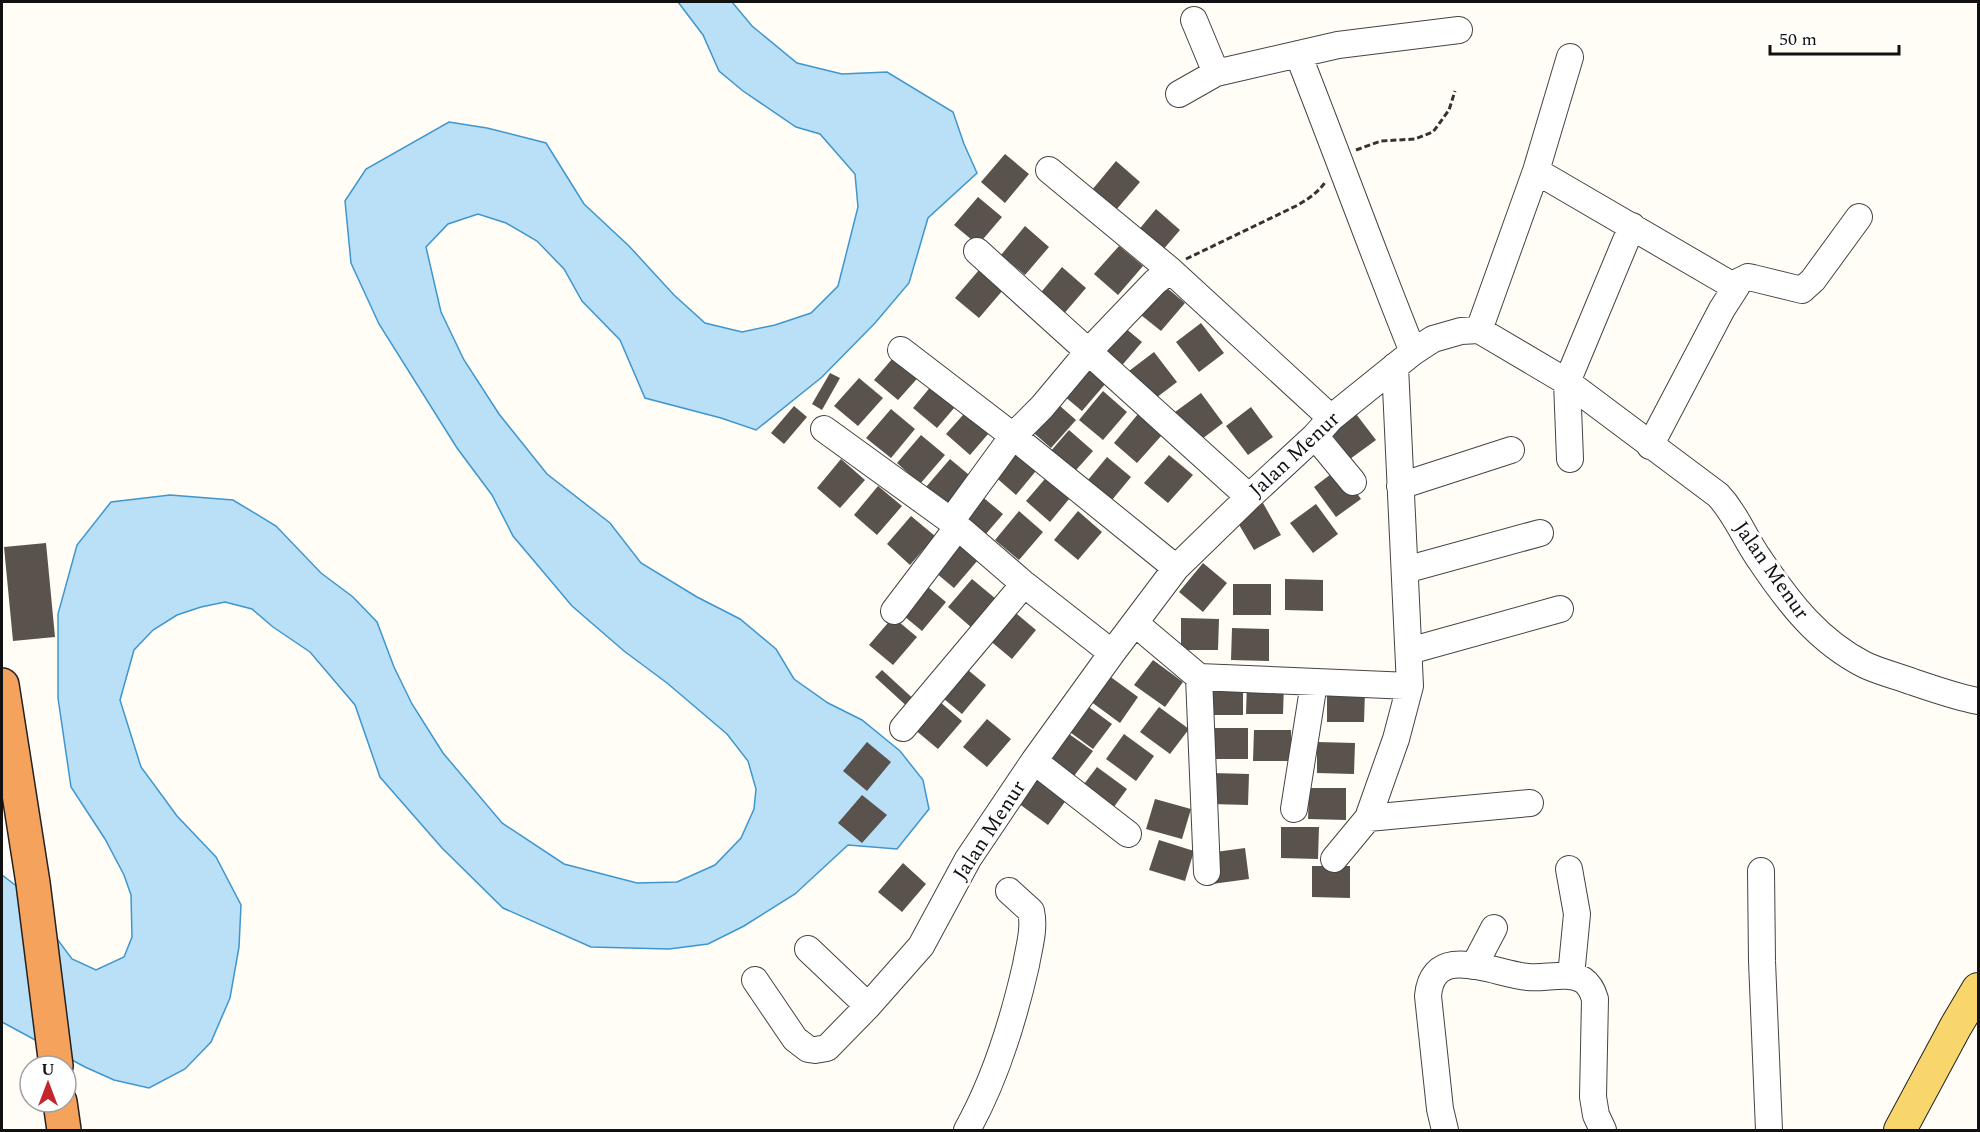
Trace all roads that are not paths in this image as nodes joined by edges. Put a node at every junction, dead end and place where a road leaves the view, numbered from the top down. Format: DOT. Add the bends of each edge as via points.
graph roads {
  1 [pos="1194,20"];
  2 [pos="1459,30"];
  3 [pos="1298,54"];
  4 [pos="1570,57"];
  5 [pos="1216,73"];
  6 [pos="1179,94"];
  7 [pos="1049,170"];
  8 [pos="1536,171"];
  9 [pos="1859,217"];
  10 [pos="1632,226"];
  11 [pos="977,250"];
  12 [pos="1170,270"];
  13 [pos="1735,288"];
  14 [pos="1479,330"];
  15 [pos="901,350"];
  16 [pos="1088,352"];
  17 [pos="1404,359"];
  18 [pos="1567,382"];
  19 [pos="1323,427"];
  20 [pos="824,429"];
  21 [pos="1013,436"];
  22 [pos="1650,446"];
  23 [pos="1510,450"];
  24 [pos="1570,459"];
  25 [pos="1353,482"];
  26 [pos="1400,486"];
  27 [pos="1249,497"];
  28 [pos="954,525"];
  29 [pos="1540,533"];
  30 [pos="1176,568"];
  31 [pos="1405,570"];
  32 [pos="1024,584"];
  33 [pos="1560,609"];
  34 [pos="894,611"];
  35 [pos="1136,624"];
  36 [pos="1409,651"];
  37 [pos="1112,653"];
  38 [pos="1199,677"];
  39 [pos="1314,683"];
  40 [pos="2,685"];
  41 [pos="1410,686"];
  42 [pos="1978,701"];
  43 [pos="903,728"];
  44 [pos="1034,761"];
  45 [pos="1530,803"];
  46 [pos="1294,809"];
  47 [pos="1368,818"];
  48 [pos="1128,834"];
  49 [pos="1334,859"];
  50 [pos="1569,868"];
  51 [pos="1761,871"];
  52 [pos="1207,872"];
  53 [pos="1010,891"];
  54 [pos="1494,928"];
  55 [pos="808,949"];
  56 [pos="1474,966"];
  57 [pos="1571,976"];
  58 [pos="755,980"];
  59 [pos="1978,989"];
  60 [pos="868,1006"];
  61 [pos="54,1054"];
  62 [pos="62,1114"];
  63 [pos="64,1131"];
  64 [pos="967,1131"];
  65 [pos="1444,1131"];
  66 [pos="1603,1131"];
  67 [pos="1769,1131"];
  68 [pos="1900,1131"];
  1 -- 5 [label="street"];
  2 -- 3 [label="street" via="1338,45"];
  3 -- 5 [label="street"];
  3 -- 17 [label="street" via="1370,246"];
  4 -- 8 [label="street"];
  5 -- 6 [label="street"];
  7 -- 12 [label="street"];
  8 -- 10 [label="street"];
  8 -- 14 [label="street"];
  9 -- 13 [label="street" via="1802,290 1748,277"];
  10 -- 13 [label="street"];
  10 -- 18 [label="street"];
  11 -- 16 [label="street"];
  12 -- 16 [label="street"];
  12 -- 19 [label="street"];
  13 -- 22 [label="street"];
  14 -- 17 [label="street, Jalan Menur" via="1433,339"];
  14 -- 18 [label="street, Jalan Menur"];
  15 -- 21 [label="street"];
  16 -- 21 [label="street"];
  16 -- 27 [label="street"];
  17 -- 19 [label="street, Jalan Menur"];
  17 -- 26 [label="street"];
  18 -- 22 [label="street, Jalan Menur"];
  18 -- 24 [label="street"];
  19 -- 25 [label="street"];
  19 -- 27 [label="street, Jalan Menur"];
  20 -- 28 [label="street"];
  21 -- 28 [label="street"];
  21 -- 30 [label="street"];
  22 -- 42 [label="street, Jalan Menur" via="1724,502 1799,614 1826,639 1866,665"];
  23 -- 26 [label="street"];
  26 -- 31 [label="street"];
  27 -- 30 [label="street, Jalan Menur"];
  28 -- 32 [label="street"];
  28 -- 34 [label="street"];
  29 -- 31 [label="street"];
  30 -- 35 [label="street, Jalan Menur"];
  31 -- 36 [label="street"];
  32 -- 37 [label="street"];
  32 -- 43 [label="street"];
  33 -- 36 [label="street"];
  35 -- 37 [label="street, Jalan Menur"];
  35 -- 38 [label="street"];
  36 -- 41 [label="street"];
  37 -- 44 [label="street, Jalan Menur"];
  38 -- 39 [label="street"];
  38 -- 52 [label="street"];
  39 -- 41 [label="street"];
  39 -- 46 [label="street"];
  40 -- 61 [label="highway"];
  41 -- 47 [label="street"];
  44 -- 48 [label="street"];
  44 -- 60 [label="street, Jalan Menur" via="968,859 921,946"];
  45 -- 47 [label="street"];
  47 -- 49 [label="street"];
  50 -- 57 [label="street" via="1577,914"];
  51 -- 67 [label="street"];
  53 -- 64 [label="street" via="1031,910 1032,935 1019,994 991,1081"];
  54 -- 56 [label="street"];
  55 -- 60 [label="street"];
  56 -- 57 [label="street" via="1527,977"];
  56 -- 65 [label="street" via="1444,966 1433,975 1429,986 1428,1006"];
  57 -- 66 [label="street" via="1587,984 1595,999 1593,1107"];
  58 -- 60 [label="street, Jalan Menur" via="795,1039 808,1049 827,1048"];
  59 -- 68 [label="main road"];
  62 -- 63 [label="highway"];
}
